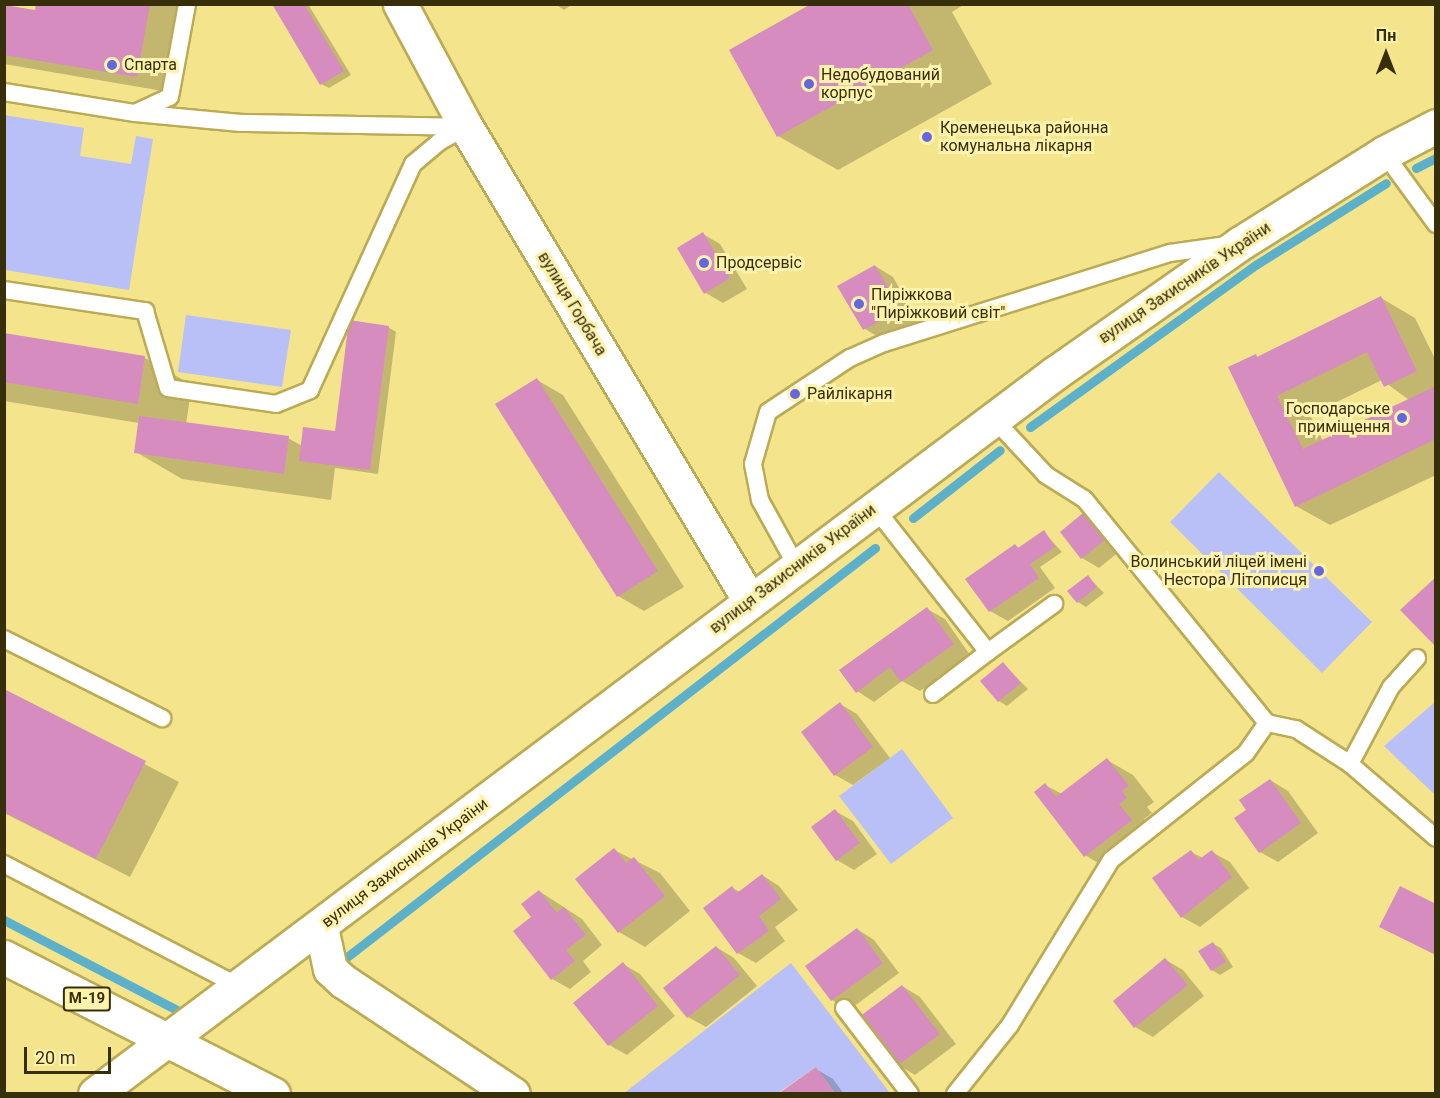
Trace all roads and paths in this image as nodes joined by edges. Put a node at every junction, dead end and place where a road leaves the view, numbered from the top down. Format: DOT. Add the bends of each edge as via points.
graph roads {
  1 [pos="187,4"];
  2 [pos="400,4"];
  3 [pos="4,92"];
  4 [pos="135,113"];
  5 [pos="466,126"];
  6 [pos="1436,126"];
  7 [pos="1384,153"];
  8 [pos="1436,224"];
  9 [pos="1239,244"];
  10 [pos="4,290"];
  11 [pos="994,418"];
  12 [pos="875,508"];
  13 [pos="797,567"];
  14 [pos="750,601"];
  15 [pos="1054,604"];
  16 [pos="4,639"];
  17 [pos="988,652"];
  18 [pos="1417,658"];
  19 [pos="933,694"];
  20 [pos="162,718"];
  21 [pos="1267,723"];
  22 [pos="1350,764"];
  23 [pos="1436,838"];
  24 [pos="4,864"];
  25 [pos="321,927"];
  26 [pos="4,957"];
  27 [pos="240,987"];
  28 [pos="844,1008"];
  29 [pos="170,1041"];
  30 [pos="95,1094"];
  31 [pos="273,1094"];
  32 [pos="513,1094"];
  33 [pos="910,1094"];
  34 [pos="956,1094"];
  1 -- 4 [label="lane" via="170,97"];
  2 -- 5 [label="main road, вулиця Горбача"];
  3 -- 4 [label="lane"];
  4 -- 5 [label="lane" via="241,123"];
  5 -- 10 [label="lane" via="439,142 413,165 310,390 276,404 168,388 145,311"];
  5 -- 14 [label="main road, вулиця Горбача"];
  6 -- 7 [label="main road, вулиця Захисників України"];
  7 -- 8 [label="lane"];
  7 -- 9 [label="main road, вулиця Захисників України"];
  9 -- 11 [label="main road, вулиця Захисників України"];
  9 -- 13 [label="lane" via="1170,253 884,343 850,358 768,412 753,464 760,500"];
  11 -- 12 [label="main road, вулиця Захисників України"];
  11 -- 21 [label="lane" via="1046,475 1084,499"];
  12 -- 13 [label="main road, вулиця Захисників України"];
  12 -- 17 [label="lane"];
  13 -- 14 [label="main road, вулиця Захисників України"];
  14 -- 25 [label="main road, вулиця Захисників України"];
  15 -- 17 [label="lane"];
  16 -- 20 [label="lane"];
  17 -- 19 [label="lane"];
  18 -- 22 [label="lane" via="1391,687"];
  21 -- 22 [label="lane" via="1296,729"];
  21 -- 34 [label="lane" via="1246,753 1111,860 1010,1025"];
  22 -- 23 [label="lane"];
  24 -- 27 [label="lane"];
  25 -- 27 [label="main road, вулиця Захисників України"];
  25 -- 32 [label="main road" via="330,969 343,981"];
  26 -- 29 [label="main road, М-19"];
  27 -- 29 [label="main road, вулиця Захисників України"];
  28 -- 33 [label="lane"];
  29 -- 30 [label="main road, вулиця Захисників України"];
  29 -- 31 [label="main road, М-19"];
}
